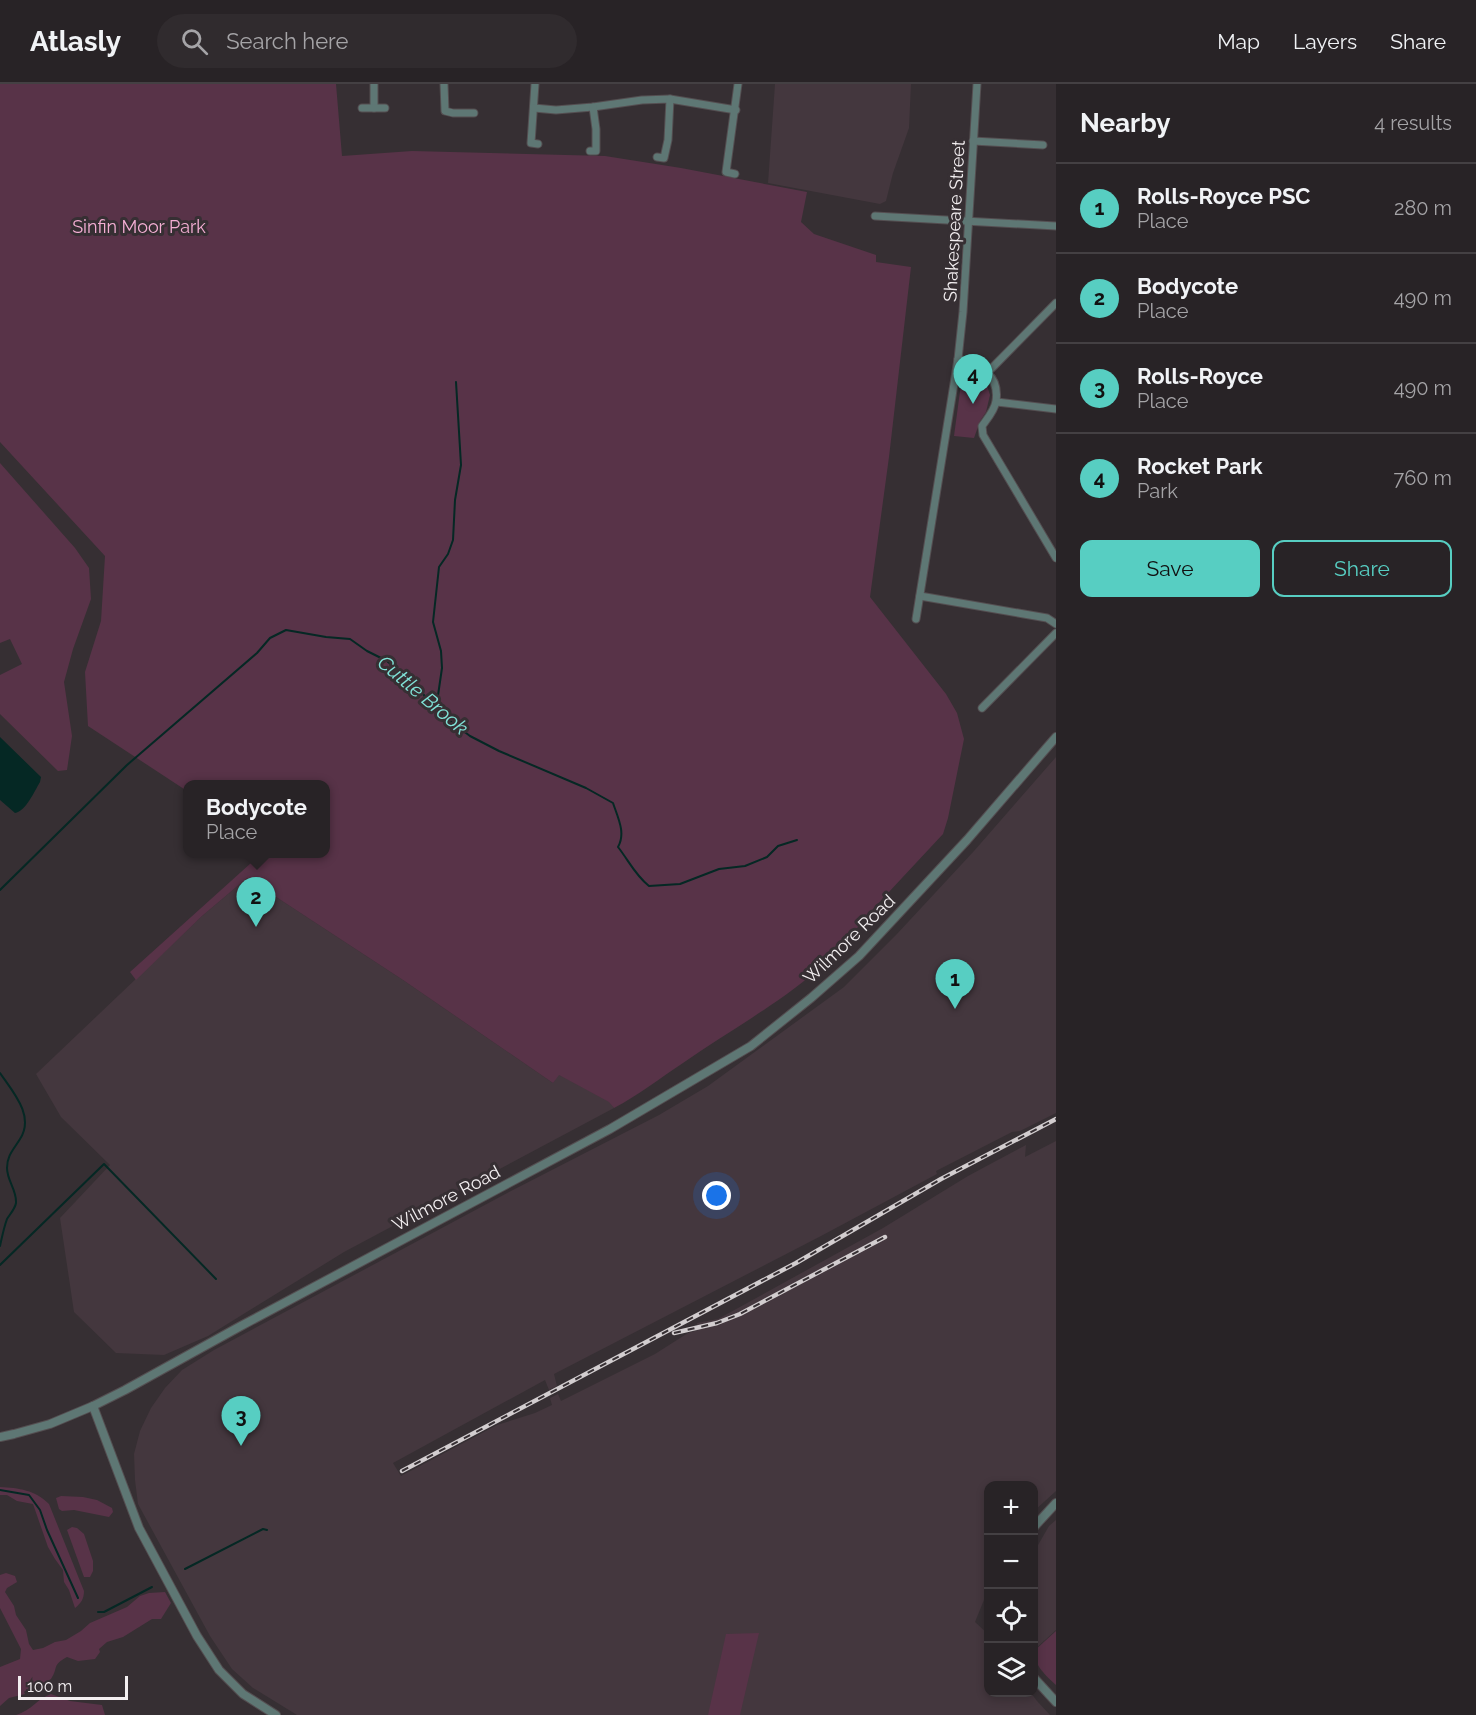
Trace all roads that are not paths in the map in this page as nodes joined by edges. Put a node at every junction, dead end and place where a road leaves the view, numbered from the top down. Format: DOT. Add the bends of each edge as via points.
graph roads {
  1 [pos="374,84"];
  2 [pos="444,84"];
  3 [pos="535,84"];
  4 [pos="738,84"];
  5 [pos="977,84"];
  6 [pos="670,99"];
  7 [pos="594,107"];
  8 [pos="362,108"];
  9 [pos="374,108"];
  10 [pos="386,108"];
  11 [pos="534,108"];
  12 [pos="736,110"];
  13 [pos="474,112"];
  14 [pos="973,141"];
  15 [pos="538,144"];
  16 [pos="1043,145"];
  17 [pos="590,151"];
  18 [pos="657,157"];
  19 [pos="735,174"];
  20 [pos="875,216"];
  21 [pos="970,222"];
  22 [pos="1056,226"];
  23 [pos="1056,303"];
  24 [pos="958,359"];
  25 [pos="988,372"];
  26 [pos="996,402"];
  27 [pos="1056,409"];
  28 [pos="1056,558"];
  29 [pos="920,596"];
  30 [pos="916,619"];
  31 [pos="1056,624"];
  32 [pos="1056,633"];
  33 [pos="982,708"];
  34 [pos="1056,737"];
  35 [pos="93,1406"];
  36 [pos="0,1437"];
  37 [pos="1056,1503"];
  38 [pos="1038,1523"];
  39 [pos="1038,1682"];
  40 [pos="1056,1702"];
  41 [pos="276,1715"];
  1 -- 9 [label="street"];
  2 -- 13 [label="street" via="445,111"];
  3 -- 11 [label="street"];
  4 -- 12 [label="street"];
  5 -- 14 [label="street, Shakespeare Street"];
  6 -- 7 [label="street"];
  6 -- 12 [label="street"];
  6 -- 18 [label="street" via="664,158"];
  7 -- 11 [label="street"];
  7 -- 17 [label="street" via="596,151"];
  8 -- 9 [label="street"];
  9 -- 10 [label="street"];
  11 -- 15 [label="street" via="531,143"];
  12 -- 19 [label="street" via="726,172"];
  14 -- 16 [label="street"];
  14 -- 21 [label="street, Shakespeare Street"];
  20 -- 21 [label="street"];
  21 -- 22 [label="street"];
  21 -- 24 [label="street, Shakespeare Street"];
  23 -- 25 [label="street"];
  24 -- 25 [label="street"];
  24 -- 29 [label="street, Shakespeare Street"];
  25 -- 26 [label="street" via="996,388"];
  26 -- 27 [label="street"];
  26 -- 28 [label="street" via="982,426 983,435"];
  29 -- 30 [label="street, Shakespeare Street"];
  29 -- 31 [label="street" via="1047,618"];
  32 -- 33 [label="street"];
  34 -- 35 [label="street, Wilmore Road" via="859,956 751,1046 610,1129"];
  35 -- 36 [label="street, Wilmore Road" via="50,1424"];
  35 -- 41 [label="street" via="139,1528 197,1636 219,1670 243,1694"];
  37 -- 38 [label="street"];
  39 -- 40 [label="street"];
}
